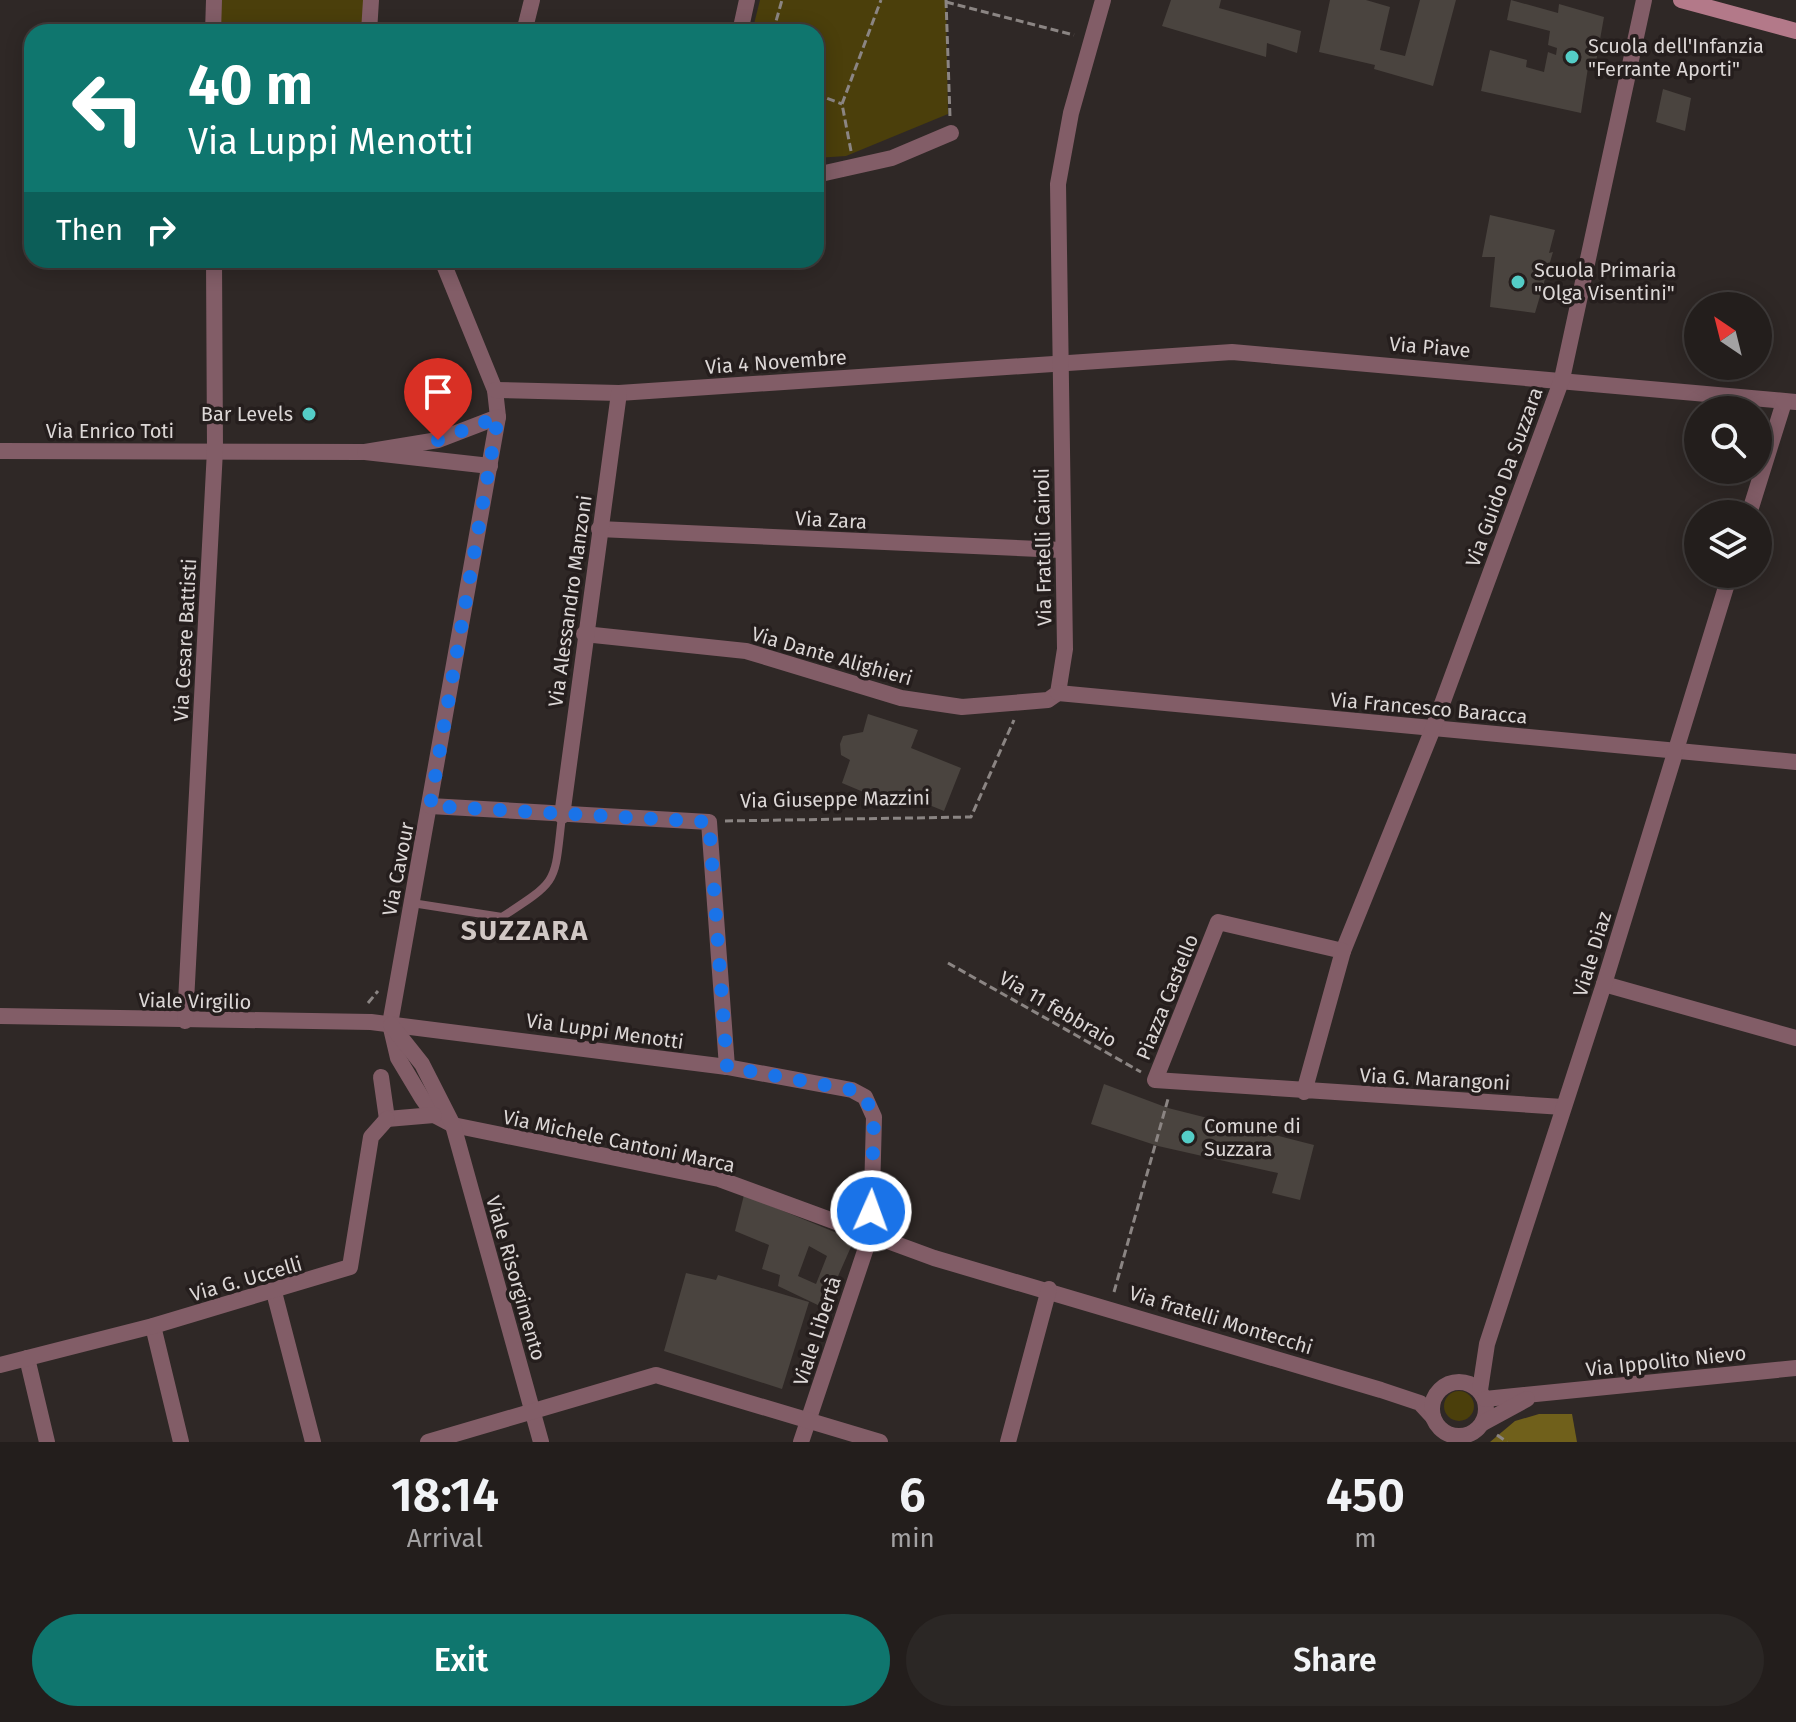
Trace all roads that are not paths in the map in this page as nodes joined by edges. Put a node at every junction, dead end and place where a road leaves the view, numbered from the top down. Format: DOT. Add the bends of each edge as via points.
graph roads {
  1 [pos="214,0"];
  2 [pos="371,0"];
  3 [pos="532,0"];
  4 [pos="747,0"];
  5 [pos="1103,0"];
  6 [pos="1644,0"];
  7 [pos="1681,0"];
  8 [pos="213,24"];
  9 [pos="370,24"];
  10 [pos="526,24"];
  11 [pos="742,24"];
  12 [pos="1796,31"];
  13 [pos="951,133"];
  14 [pos="824,173"];
  15 [pos="214,268"];
  16 [pos="445,268"];
  17 [pos="1060,362"];
  18 [pos="1562,379"];
  19 [pos="495,390"];
  20 [pos="619,393"];
  21 [pos="1790,402"];
  22 [pos="498,417"];
  23 [pos="215,450"];
  24 [pos="0,451"];
  25 [pos="365,452"];
  26 [pos="490,466"];
  27 [pos="1754,500"];
  28 [pos="599,529"];
  29 [pos="1062,550"];
  30 [pos="1726,588"];
  31 [pos="584,634"];
  32 [pos="1058,693"];
  33 [pos="1432,731"];
  34 [pos="1676,749"];
  35 [pos="1796,762"];
  36 [pos="430,806"];
  37 [pos="562,816"];
  38 [pos="412,903"];
  39 [pos="1343,951"];
  40 [pos="1604,984"];
  41 [pos="0,1016"];
  42 [pos="185,1021"];
  43 [pos="390,1024"];
  44 [pos="1796,1038"];
  45 [pos="727,1067"];
  46 [pos="381,1077"];
  47 [pos="1304,1092"];
  48 [pos="1563,1107"];
  49 [pos="434,1115"];
  50 [pos="387,1119"];
  51 [pos="453,1125"];
  52 [pos="871,1233"];
  53 [pos="1049,1289"];
  54 [pos="274,1292"];
  55 [pos="153,1326"];
  56 [pos="1487,1344"];
  57 [pos="27,1358"];
  58 [pos="0,1365"];
  59 [pos="1796,1368"];
  60 [pos="1443,1387"];
  61 [pos="1381,1390"];
  62 [pos="1539,1393"];
  63 [pos="1482,1394"];
  64 [pos="532,1409"];
  65 [pos="808,1421"];
  66 [pos="1440,1429"];
  67 [pos="1476,1432"];
  68 [pos="47,1442"];
  69 [pos="181,1442"];
  70 [pos="313,1442"];
  71 [pos="428,1442"];
  72 [pos="541,1442"];
  73 [pos="801,1442"];
  74 [pos="880,1442"];
  75 [pos="1008,1442"];
  1 -- 8 [label="street"];
  2 -- 9 [label="street"];
  3 -- 10 [label="street"];
  4 -- 11 [label="street"];
  5 -- 17 [label="street, Via Fratelli Cairoli" via="1071,113 1058,184"];
  6 -- 18 [label="street, Via Guido Da Suzzara"];
  7 -- 12 [label="street"];
  13 -- 14 [label="street" via="892,158"];
  15 -- 23 [label="street, Via Cesare Battisti"];
  16 -- 19 [label="street, Via Cavour"];
  17 -- 18 [label="street, Via Piave" via="1232,352"];
  17 -- 20 [label="street, Via 4 Novembre"];
  17 -- 29 [label="street, Via Fratelli Cairoli"];
  18 -- 21 [label="street, Via Piave"];
  18 -- 33 [label="street, Via Guido Da Suzzara"];
  19 -- 20 [label="street, Via 4 Novembre"];
  19 -- 22 [label="street, Via Cavour"];
  20 -- 28 [label="street, Via Alessandro Manzoni"];
  21 -- 27 [label="street"];
  22 -- 25 [label="street, Via Enrico Toti" via="438,440"];
  22 -- 26 [label="street, Via Cavour"];
  23 -- 24 [label="street, Via Enrico Toti"];
  23 -- 25 [label="street, Via Enrico Toti"];
  23 -- 42 [label="street, Via Cesare Battisti"];
  25 -- 26 [label="street, Via Enrico Toti"];
  26 -- 36 [label="street, Via Cavour"];
  28 -- 29 [label="street, Via Zara"];
  28 -- 31 [label="street, Via Alessandro Manzoni"];
  29 -- 32 [label="street, Via Fratelli Cairoli" via="1065,649"];
  30 -- 34 [label="street, Viale Diaz"];
  31 -- 32 [label="street, Via Dante Alighieri" via="746,651 901,698 962,707 1048,700"];
  31 -- 37 [label="street, Via Alessandro Manzoni"];
  32 -- 33 [label="street, Via Francesco Baracca"];
  33 -- 34 [label="street, Via Francesco Baracca"];
  33 -- 39 [label="street, Via Guido Da Suzzara"];
  34 -- 35 [label="street, Via Francesco Baracca"];
  34 -- 40 [label="street, Viale Diaz"];
  36 -- 37 [label="street"];
  36 -- 38 [label="street, Via Cavour"];
  37 -- 38 [label="lane" via="556,873 546,888 502,917"];
  37 -- 45 [label="street" via="709,822"];
  38 -- 43 [label="street, Via Cavour"];
  39 -- 47 [label="street"];
  39 -- 47 [label="street, Piazza Castello" via="1218,922 1155,1080"];
  40 -- 44 [label="street"];
  40 -- 48 [label="street, Viale Diaz"];
  41 -- 42 [label="street, Viale Virgilio"];
  42 -- 43 [label="street, Viale Virgilio"];
  43 -- 45 [label="street, Via Luppi Menotti"];
  43 -- 49 [label="street" via="398,1058"];
  43 -- 51 [label="street, Viale Risorgimento" via="422,1064"];
  45 -- 52 [label="street, Via Luppi Menotti" via="852,1090 865,1097 874,1117"];
  46 -- 50 [label="street"];
  47 -- 48 [label="street, Via G. Marangoni"];
  48 -- 56 [label="street, Viale Diaz"];
  49 -- 50 [label="street"];
  49 -- 51 [label="street, Via Michele Cantoni Marca"];
  50 -- 54 [label="street, Via G. Uccelli" via="371,1137 350,1267"];
  51 -- 52 [label="street, Via Michele Cantoni Marca" via="719,1179"];
  51 -- 64 [label="street, Viale Risorgimento"];
  52 -- 53 [label="street, Via Michele Cantoni Marca" via="934,1258"];
  52 -- 65 [label="street, Viale Libertà"];
  53 -- 61 [label="street, Via fratelli Montecchi"];
  53 -- 75 [label="street"];
  54 -- 55 [label="street, Via G. Uccelli"];
  54 -- 70 [label="street"];
  55 -- 57 [label="street, Via G. Uccelli"];
  55 -- 69 [label="street"];
  56 -- 60 [label="street" via="1467,1372"];
  56 -- 63 [label="street"];
  57 -- 58 [label="street, Via G. Uccelli"];
  57 -- 68 [label="street"];
  59 -- 62 [label="street, Via Ippolito Nievo"];
  60 -- 61 [label="street" via="1418,1394"];
  60 -- 63 [label="street" via="1465,1382"];
  60 -- 66 [label="street" via="1434,1399"];
  61 -- 66 [label="street" via="1420,1403"];
  62 -- 63 [label="street, Via Ippolito Nievo"];
  62 -- 67 [label="street"];
  63 -- 67 [label="street"];
  64 -- 65 [label="street" via="656,1375"];
  64 -- 71 [label="street"];
  64 -- 72 [label="street, Viale Risorgimento"];
  65 -- 73 [label="street, Viale Libertà"];
  65 -- 74 [label="street"];
  66 -- 67 [label="street" via="1457,1436"];
}
